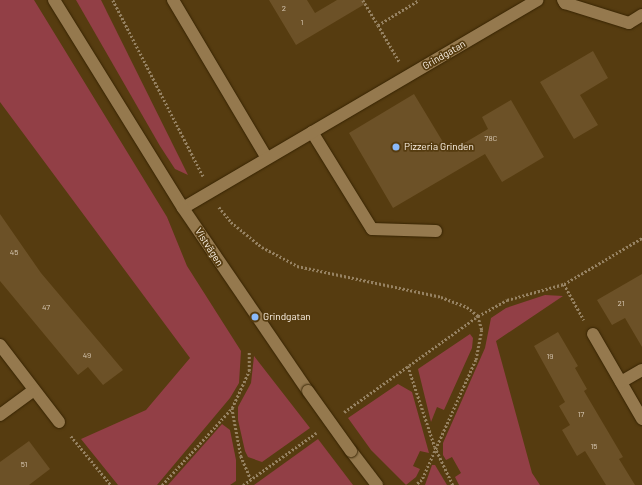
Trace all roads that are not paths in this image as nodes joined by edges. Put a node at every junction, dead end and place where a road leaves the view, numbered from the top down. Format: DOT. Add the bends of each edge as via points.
graph roads {
  1 [pos="54,0"];
  2 [pos="173,0"];
  3 [pos="538,0"];
  4 [pos="563,0"];
  5 [pos="642,14"];
  6 [pos="312,132"];
  7 [pos="267,158"];
  8 [pos="183,208"];
  9 [pos="436,231"];
  10 [pos="593,334"];
  11 [pos="0,345"];
  12 [pos="642,370"];
  13 [pos="621,382"];
  14 [pos="34,390"];
  15 [pos="0,415"];
  16 [pos="642,419"];
  17 [pos="60,422"];
  18 [pos="377,485"];
  1 -- 8 [label="street, Vistvägen"];
  2 -- 7 [label="street"];
  3 -- 6 [label="street, Grindgatan"];
  4 -- 5 [label="street" via="565,3 629,23"];
  6 -- 7 [label="street, Grindgatan"];
  6 -- 9 [label="street" via="372,229"];
  7 -- 8 [label="street, Grindgatan"];
  8 -- 18 [label="street, Vistvägen, bridge" via="308,391"];
  10 -- 13 [label="street"];
  11 -- 14 [label="street"];
  12 -- 13 [label="street"];
  13 -- 16 [label="street"];
  14 -- 15 [label="street"];
  14 -- 17 [label="street"];
}
